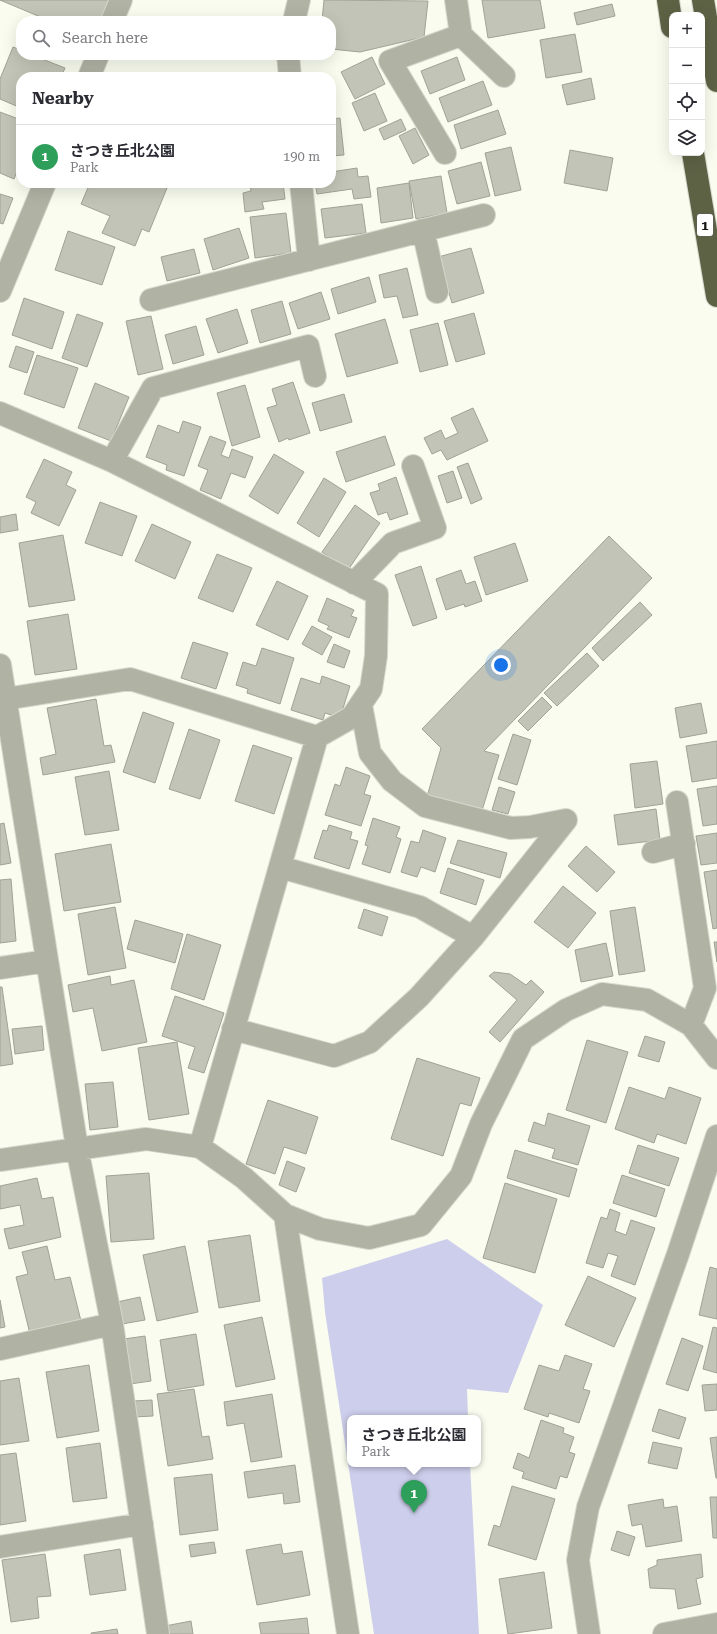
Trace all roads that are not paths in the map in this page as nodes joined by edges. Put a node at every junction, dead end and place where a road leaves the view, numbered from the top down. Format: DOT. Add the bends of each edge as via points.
graph roads {
  1 [pos="121,0"];
  2 [pos="299,0"];
  3 [pos="456,0"];
  4 [pos="668,0"];
  5 [pos="703,0"];
  6 [pos="670,12"];
  7 [pos="114,16"];
  8 [pos="295,16"];
  9 [pos="461,35"];
  10 [pos="96,60"];
  11 [pos="288,60"];
  12 [pos="91,72"];
  13 [pos="290,72"];
  14 [pos="504,76"];
  15 [pos="717,81"];
  16 [pos="444,153"];
  17 [pos="694,156"];
  18 [pos="43,188"];
  19 [pos="302,188"];
  20 [pos="484,215"];
  21 [pos="423,230"];
  22 [pos="309,260"];
  23 [pos="0,291"];
  24 [pos="437,292"];
  25 [pos="717,296"];
  26 [pos="151,300"];
  27 [pos="315,376"];
  28 [pos="0,413"];
  29 [pos="112,461"];
  30 [pos="413,466"];
  31 [pos="354,583"];
  32 [pos="0,665"];
  33 [pos="5,699"];
  34 [pos="361,705"];
  35 [pos="317,737"];
  36 [pos="8,772"];
  37 [pos="677,802"];
  38 [pos="684,844"];
  39 [pos="653,852"];
  40 [pos="280,867"];
  41 [pos="473,937"];
  42 [pos="47,961"];
  43 [pos="0,968"];
  44 [pos="691,1024"];
  45 [pos="233,1029"];
  46 [pos="717,1058"];
  47 [pos="200,1147"];
  48 [pos="716,1147"];
  49 [pos="76,1148"];
  50 [pos="0,1160"];
  51 [pos="285,1215"];
  52 [pos="112,1324"];
  53 [pos="0,1349"];
  54 [pos="142,1524"];
  55 [pos="0,1547"];
  56 [pos="717,1624"];
  57 [pos="158,1634"];
  58 [pos="348,1634"];
  59 [pos="589,1634"];
  60 [pos="664,1634"];
  1 -- 7 [label="street"];
  2 -- 8 [label="street"];
  3 -- 9 [label="street"];
  4 -- 6 [label="highway"];
  5 -- 15 [label="highway"];
  9 -- 14 [label="street"];
  9 -- 16 [label="street" via="390,61"];
  10 -- 12 [label="street"];
  11 -- 13 [label="street"];
  17 -- 25 [label="highway, 1"];
  18 -- 23 [label="street"];
  19 -- 22 [label="street"];
  20 -- 21 [label="street"];
  21 -- 22 [label="street"];
  21 -- 24 [label="street"];
  22 -- 26 [label="street"];
  27 -- 29 [label="street" via="308,346 153,388"];
  28 -- 29 [label="street"];
  29 -- 31 [label="street"];
  30 -- 31 [label="street" via="435,528 393,543"];
  31 -- 34 [label="street" via="377,594 376,656 370,689"];
  32 -- 33 [label="street"];
  33 -- 35 [label="street" via="130,679"];
  33 -- 36 [label="street"];
  34 -- 35 [label="street" via="352,717"];
  34 -- 41 [label="street" via="370,753 392,780 425,806 511,828 566,820"];
  35 -- 40 [label="street"];
  36 -- 42 [label="street"];
  37 -- 38 [label="street"];
  38 -- 39 [label="street"];
  38 -- 44 [label="street" via="705,988"];
  40 -- 41 [label="street" via="420,907"];
  40 -- 45 [label="street"];
  41 -- 45 [label="street" via="419,997 370,1042 334,1056"];
  42 -- 43 [label="street"];
  42 -- 49 [label="street"];
  44 -- 46 [label="street"];
  44 -- 51 [label="street" via="647,1000 602,994 566,1010 524,1039 481,1124 461,1176 421,1225 369,1238 320,1229"];
  45 -- 47 [label="street"];
  47 -- 49 [label="street" via="146,1139"];
  47 -- 51 [label="street" via="244,1178"];
  48 -- 59 [label="street" via="588,1507 578,1560"];
  49 -- 50 [label="street"];
  49 -- 52 [label="street"];
  51 -- 58 [label="street"];
  52 -- 53 [label="street"];
  52 -- 54 [label="street"];
  54 -- 55 [label="street"];
  54 -- 57 [label="street"];
  56 -- 60 [label="street"];
}
